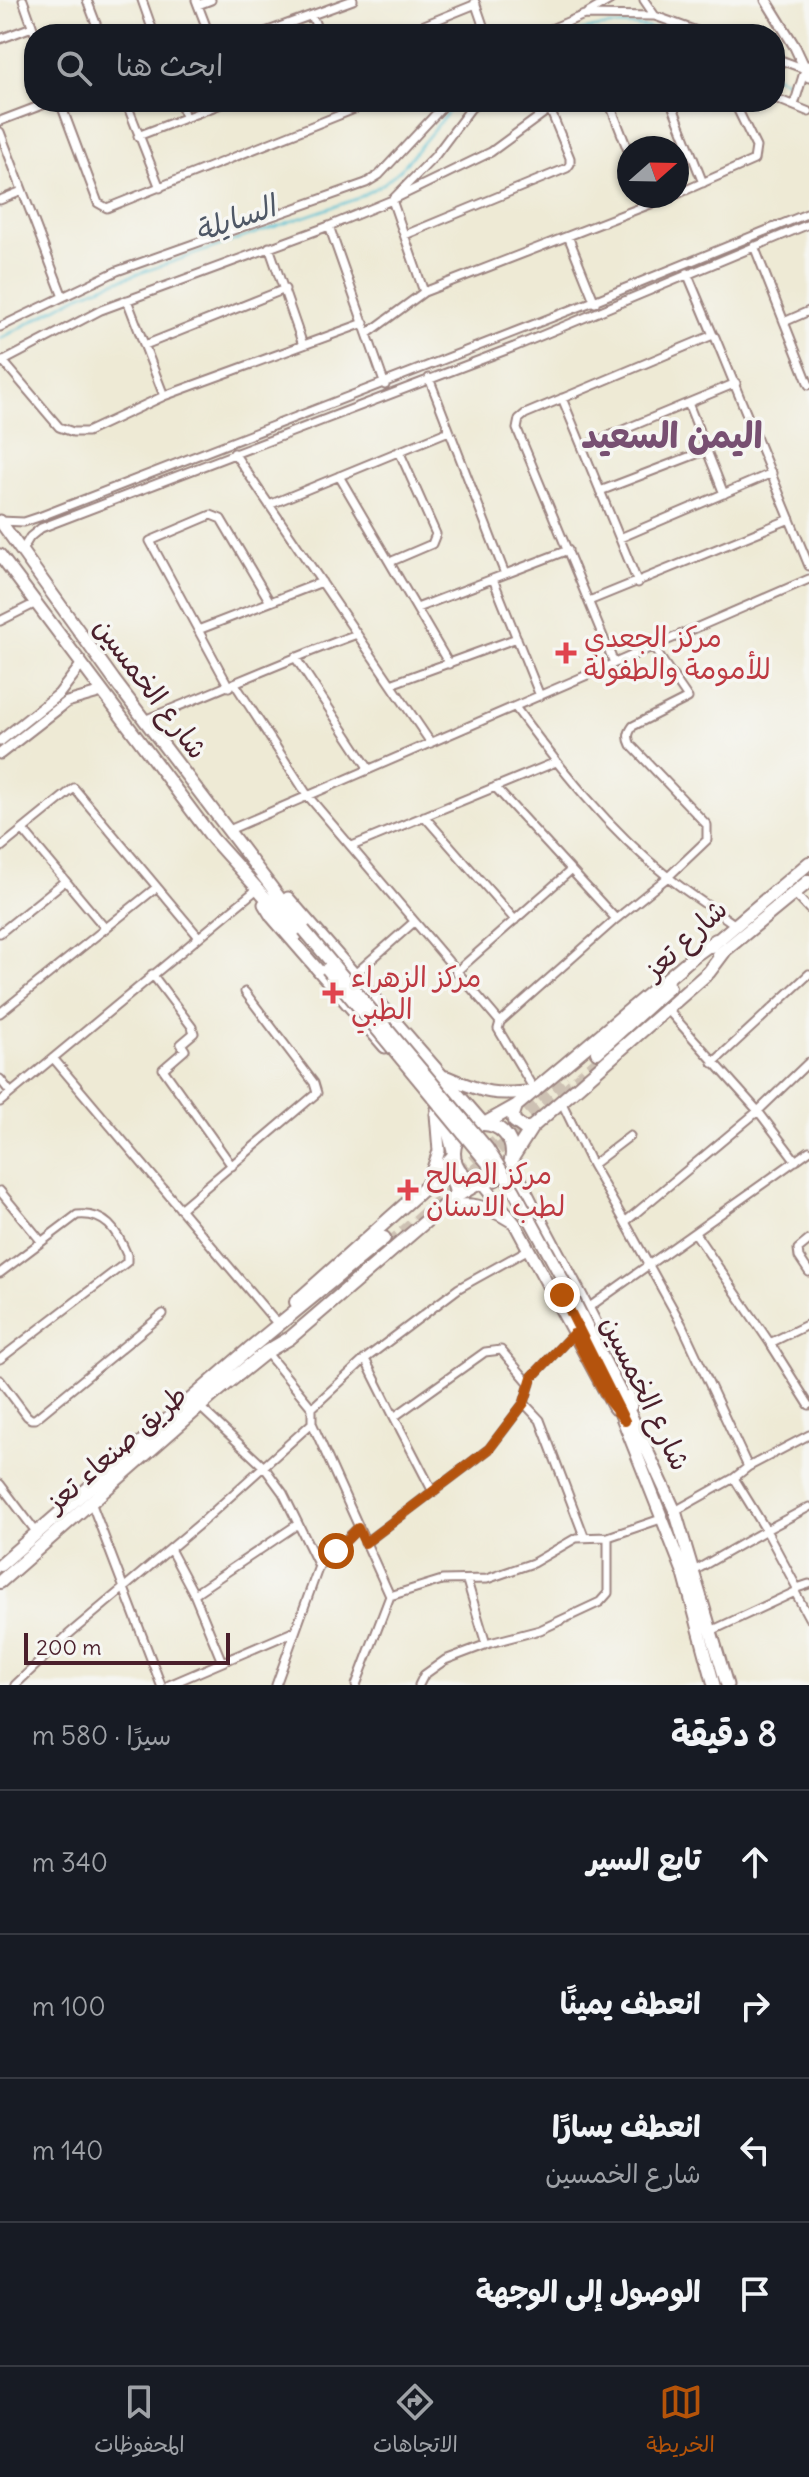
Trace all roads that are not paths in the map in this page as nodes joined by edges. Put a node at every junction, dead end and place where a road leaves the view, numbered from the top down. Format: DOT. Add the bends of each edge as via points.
graph roads {
  1 [pos="23,0"];
  2 [pos="87,0"];
  3 [pos="142,0"];
  4 [pos="211,0"];
  5 [pos="353,0"];
  6 [pos="610,0"];
  7 [pos="644,0"];
  8 [pos="759,0"];
  9 [pos="766,0"];
  10 [pos="197,2"];
  11 [pos="475,2"];
  12 [pos="312,15"];
  13 [pos="584,15"];
  14 [pos="655,16"];
  15 [pos="32,24"];
  16 [pos="96,24"];
  17 [pos="150,24"];
  18 [pos="205,24"];
  19 [pos="287,24"];
  20 [pos="315,24"];
  21 [pos="425,24"];
  22 [pos="483,24"];
  23 [pos="563,24"];
  24 [pos="677,24"];
  25 [pos="776,24"];
  26 [pos="781,24"];
  27 [pos="785,31"];
  28 [pos="24,33"];
  29 [pos="785,37"];
  30 [pos="0,39"];
  31 [pos="785,62"];
  32 [pos="808,70"];
  33 [pos="785,102"];
  34 [pos="794,105"];
  35 [pos="24,112"];
  36 [pos="64,112"];
  37 [pos="130,112"];
  38 [pos="183,112"];
  39 [pos="199,112"];
  40 [pos="347,112"];
  41 [pos="438,112"];
  42 [pos="468,112"];
  43 [pos="540,112"];
  44 [pos="552,112"];
  45 [pos="613,112"];
  46 [pos="675,112"];
  47 [pos="739,112"];
  48 [pos="809,112"];
  49 [pos="185,117"];
  50 [pos="0,121"];
  51 [pos="0,132"];
  52 [pos="138,136"];
  53 [pos="622,136"];
  54 [pos="703,183"];
  55 [pos="160,188"];
  56 [pos="689,189"];
  57 [pos="22,191"];
  58 [pos="0,200"];
  59 [pos="392,200"];
  60 [pos="641,208"];
  61 [pos="809,213"];
  62 [pos="809,224"];
  63 [pos="329,226"];
  64 [pos="405,235"];
  65 [pos="568,236"];
  66 [pos="754,246"];
  67 [pos="269,247"];
  68 [pos="683,264"];
  69 [pos="688,275"];
  70 [pos="285,289"];
  71 [pos="424,292"];
  72 [pos="63,297"];
  73 [pos="127,300"];
  74 [pos="594,301"];
  75 [pos="809,311"];
  76 [pos="598,313"];
  77 [pos="784,322"];
  78 [pos="364,323"];
  79 [pos="0,327"];
  80 [pos="367,334"];
  81 [pos="713,335"];
  82 [pos="145,345"];
  83 [pos="303,345"];
  84 [pos="1,362"];
  85 [pos="429,378"];
  86 [pos="384,383"];
  87 [pos="736,383"];
  88 [pos="809,385"];
  89 [pos="388,394"];
  90 [pos="164,396"];
  91 [pos="562,398"];
  92 [pos="688,403"];
  93 [pos="449,431"];
  94 [pos="582,447"];
  95 [pos="707,450"];
  96 [pos="399,451"];
  97 [pos="234,453"];
  98 [pos="162,468"];
  99 [pos="772,473"];
  100 [pos="339,476"];
  101 [pos="166,480"];
  102 [pos="600,491"];
  103 [pos="724,494"];
  104 [pos="269,505"];
  105 [pos="790,519"];
  106 [pos="0,521"];
  107 [pos="620,538"];
  108 [pos="568,550"];
  109 [pos="21,552"];
  110 [pos="0,555"];
  111 [pos="390,562"];
  112 [pos="809,566"];
  113 [pos="505,574"];
  114 [pos="493,579"];
  115 [pos="809,579"];
  116 [pos="322,582"];
  117 [pos="638,583"];
  118 [pos="589,601"];
  119 [pos="270,602"];
  120 [pos="36,603"];
  121 [pos="417,608"];
  122 [pos="0,621"];
  123 [pos="198,630"];
  124 [pos="357,634"];
  125 [pos="517,638"];
  126 [pos="653,647"];
  127 [pos="295,657"];
  128 [pos="614,663"];
  129 [pos="449,664"];
  130 [pos="81,665"];
  131 [pos="114,680"];
  132 [pos="391,684"];
  133 [pos="232,686"];
  134 [pos="102,692"];
  135 [pos="540,696"];
  136 [pos="515,707"];
  137 [pos="144,720"];
  138 [pos="0,741"];
  139 [pos="431,743"];
  140 [pos="0,754"];
  141 [pos="556,762"];
  142 [pos="369,769"];
  143 [pos="495,787"];
  144 [pos="308,796"];
  145 [pos="424,816"];
  146 [pos="23,830"];
  147 [pos="229,830"];
  148 [pos="352,846"];
  149 [pos="0,848"];
  150 [pos="809,863"];
  151 [pos="570,871"];
  152 [pos="668,877"];
  153 [pos="65,881"];
  154 [pos="267,881"];
  155 [pos="809,881"];
  156 [pos="157,887"];
  157 [pos="256,890"];
  158 [pos="795,894"];
  159 [pos="809,909"];
  160 [pos="616,919"];
  161 [pos="515,920"];
  162 [pos="414,922"];
  163 [pos="734,924"];
  164 [pos="105,928"];
  165 [pos="301,932"];
  166 [pos="0,933"];
  167 [pos="198,936"];
  168 [pos="716,940"];
  169 [pos="724,952"];
  170 [pos="456,972"];
  171 [pos="152,974"];
  172 [pos="355,974"];
  173 [pos="807,979"];
  174 [pos="245,992"];
  175 [pos="667,1009"];
  176 [pos="0,1013"];
  177 [pos="500,1022"];
  178 [pos="53,1058"];
  179 [pos="809,1062"];
  180 [pos="713,1063"];
  181 [pos="442,1075"];
  182 [pos="0,1079"];
  183 [pos="451,1085"];
  184 [pos="535,1091"];
  185 [pos="11,1093"];
  186 [pos="561,1101"];
  187 [pos="0,1102"];
  188 [pos="433,1102"];
  189 [pos="516,1106"];
  190 [pos="758,1111"];
  191 [pos="484,1124"];
  192 [pos="532,1127"];
  193 [pos="630,1136"];
  194 [pos="809,1151"];
  195 [pos="454,1155"];
  196 [pos="511,1160"];
  197 [pos="796,1161"];
  198 [pos="592,1165"];
  199 [pos="232,1166"];
  200 [pos="430,1182"];
  201 [pos="481,1182"];
  202 [pos="0,1191"];
  203 [pos="453,1198"];
  204 [pos="180,1209"];
  205 [pos="437,1211"];
  206 [pos="536,1215"];
  207 [pos="625,1222"];
  208 [pos="515,1224"];
  209 [pos="695,1233"];
  210 [pos="809,1240"];
  211 [pos="41,1241"];
  212 [pos="530,1249"];
  213 [pos="649,1265"];
  214 [pos="809,1272"];
  215 [pos="0,1273"];
  216 [pos="588,1308"];
  217 [pos="163,1314"];
  218 [pos="275,1321"];
  219 [pos="809,1324"];
  220 [pos="573,1334"];
  221 [pos="770,1343"];
  222 [pos="249,1349"];
  223 [pos="266,1352"];
  224 [pos="0,1359"];
  225 [pos="365,1359"];
  226 [pos="0,1380"];
  227 [pos="530,1384"];
  228 [pos="524,1403"];
  229 [pos="809,1405"];
  230 [pos="200,1407"];
  231 [pos="312,1408"];
  232 [pos="394,1417"];
  233 [pos="176,1420"];
  234 [pos="629,1420"];
  235 [pos="312,1423"];
  236 [pos="809,1435"];
  237 [pos="264,1467"];
  238 [pos="748,1467"];
  239 [pos="734,1478"];
  240 [pos="0,1484"];
  241 [pos="433,1492"];
  242 [pos="91,1502"];
  243 [pos="809,1507"];
  244 [pos="675,1511"];
  245 [pos="661,1519"];
  246 [pos="298,1524"];
  247 [pos="358,1528"];
  248 [pos="766,1530"];
  249 [pos="37,1533"];
  250 [pos="584,1536"];
  251 [pos="608,1537"];
  252 [pos="365,1543"];
  253 [pos="171,1548"];
  254 [pos="0,1565"];
  255 [pos="319,1566"];
  256 [pos="694,1571"];
  257 [pos="467,1581"];
  258 [pos="0,1582"];
  259 [pos="809,1584"];
  260 [pos="124,1588"];
  261 [pos="796,1590"];
  262 [pos="194,1594"];
  263 [pos="390,1596"];
  264 [pos="809,1618"];
  265 [pos="295,1631"];
  266 [pos="711,1631"];
  267 [pos="486,1644"];
  268 [pos="222,1662"];
  269 [pos="15,1685"];
  270 [pos="161,1685"];
  271 [pos="169,1685"];
  272 [pos="276,1685"];
  273 [pos="356,1685"];
  274 [pos="419,1685"];
  275 [pos="714,1685"];
  276 [pos="730,1685"];
  1 -- 15 [label="street"];
  2 -- 16 [label="street"];
  3 -- 17 [label="street"];
  4 -- 10 [label="street"];
  5 -- 12 [label="street"];
  6 -- 13 [label="street"];
  7 -- 14 [label="street"];
  8 -- 25 [label="street"];
  9 -- 26 [label="street"];
  10 -- 18 [label="street"];
  11 -- 21 [label="street"];
  11 -- 22 [label="street"];
  12 -- 19 [label="street"];
  12 -- 20 [label="street"];
  13 -- 14 [label="street"];
  13 -- 23 [label="street"];
  14 -- 24 [label="street"];
  27 -- 32 [label="street"];
  28 -- 30 [label="street"];
  29 -- 32 [label="street"];
  31 -- 32 [label="street"];
  32 -- 34 [label="street"];
  33 -- 34 [label="street"];
  34 -- 48 [label="street"];
  35 -- 50 [label="street"];
  36 -- 55 [label="street" via="102,207"];
  37 -- 52 [label="street"];
  38 -- 49 [label="street"];
  39 -- 49 [label="street"];
  40 -- 55 [label="street"];
  41 -- 72 [label="street" via="366,183 117,271"];
  42 -- 59 [label="street"];
  43 -- 59 [label="street" via="491,152"];
  44 -- 64 [label="street" via="570,158 567,168"];
  45 -- 53 [label="street"];
  46 -- 54 [label="street"];
  47 -- 54 [label="street" via="756,157"];
  49 -- 52 [label="street"];
  51 -- 57 [label="street"];
  52 -- 55 [label="street"];
  54 -- 56 [label="street"];
  57 -- 58 [label="street"];
  57 -- 72 [label="street"];
  59 -- 63 [label="street"];
  59 -- 64 [label="street"];
  60 -- 65 [label="street"];
  61 -- 68 [label="street"];
  62 -- 66 [label="street"];
  63 -- 67 [label="street"];
  63 -- 78 [label="street"];
  64 -- 71 [label="street"];
  65 -- 71 [label="street"];
  65 -- 74 [label="street"];
  66 -- 69 [label="street"];
  66 -- 77 [label="street"];
  67 -- 70 [label="street"];
  67 -- 73 [label="street"];
  68 -- 69 [label="street"];
  68 -- 74 [label="street"];
  69 -- 76 [label="street"];
  69 -- 81 [label="street"];
  70 -- 82 [label="street"];
  70 -- 83 [label="street"];
  71 -- 80 [label="street"];
  72 -- 79 [label="street"];
  73 -- 82 [label="street"];
  73 -- 84 [label="street"];
  74 -- 76 [label="street"];
  74 -- 86 [label="street"];
  75 -- 77 [label="street"];
  76 -- 85 [label="street"];
  77 -- 88 [label="street"];
  78 -- 80 [label="street"];
  78 -- 83 [label="street"];
  80 -- 86 [label="street"];
  81 -- 87 [label="street"];
  81 -- 91 [label="street"];
  82 -- 90 [label="street"];
  83 -- 90 [label="street"];
  84 -- 90 [label="street" via="59,427 73,432 87,432"];
  85 -- 89 [label="street"];
  85 -- 93 [label="street"];
  86 -- 89 [label="street"];
  86 -- 98 [label="street"];
  87 -- 92 [label="street"];
  87 -- 99 [label="street"];
  89 -- 97 [label="street"];
  91 -- 94 [label="street"];
  91 -- 108 [label="street" via="525,414 517,429"];
  92 -- 94 [label="street"];
  92 -- 95 [label="street"];
  93 -- 96 [label="street"];
  93 -- 113 [label="street"];
  94 -- 102 [label="street"];
  95 -- 102 [label="street"];
  95 -- 103 [label="street"];
  96 -- 100 [label="street"];
  96 -- 111 [label="street" via="436,534 432,544"];
  97 -- 101 [label="street"];
  97 -- 104 [label="street"];
  98 -- 101 [label="street"];
  98 -- 106 [label="street" via="24,522"];
  99 -- 103 [label="street"];
  99 -- 105 [label="street"];
  100 -- 104 [label="street"];
  100 -- 111 [label="street"];
  101 -- 109 [label="street" via="41,528"];
  102 -- 107 [label="street"];
  103 -- 107 [label="street"];
  104 -- 116 [label="street"];
  105 -- 112 [label="street"];
  105 -- 117 [label="street"];
  106 -- 109 [label="main road, شارع الخمسين"];
  107 -- 117 [label="street"];
  108 -- 113 [label="street"];
  108 -- 118 [label="street"];
  109 -- 131 [label="main road, شارع الخمسين"];
  110 -- 120 [label="main road, شارع الخمسين"];
  111 -- 121 [label="street"];
  113 -- 114 [label="street"];
  114 -- 121 [label="street"];
  114 -- 125 [label="street"];
  115 -- 126 [label="street"];
  116 -- 119 [label="street"];
  116 -- 124 [label="street"];
  117 -- 118 [label="street"];
  118 -- 128 [label="street"];
  119 -- 123 [label="street"];
  119 -- 123 [label="street" via="221,519 211,515 150,541"];
  120 -- 122 [label="street"];
  120 -- 130 [label="main road, شارع الخمسين"];
  121 -- 129 [label="street"];
  123 -- 133 [label="street"];
  124 -- 127 [label="street"];
  124 -- 132 [label="street"];
  125 -- 129 [label="street"];
  125 -- 135 [label="street"];
  126 -- 128 [label="street"];
  126 -- 152 [label="street" via="688,698 633,726 628,738 707,825 707,840"];
  127 -- 133 [label="street"];
  127 -- 142 [label="street"];
  128 -- 135 [label="street"];
  129 -- 132 [label="street"];
  130 -- 134 [label="main road, شارع الخمسين"];
  130 -- 138 [label="street" via="59,694"];
  131 -- 134 [label="main road"];
  131 -- 137 [label="main road, شارع الخمسين"];
  132 -- 139 [label="street"];
  133 -- 137 [label="street"];
  133 -- 144 [label="street"];
  134 -- 140 [label="street" via="67,702"];
  134 -- 157 [label="main road, شارع الخمسين"];
  135 -- 136 [label="street"];
  136 -- 139 [label="street"];
  136 -- 141 [label="street"];
  137 -- 147 [label="main road, شارع الخمسين"];
  139 -- 142 [label="street"];
  141 -- 143 [label="street"];
  141 -- 152 [label="street" via="608,822"];
  142 -- 144 [label="street"];
  143 -- 145 [label="street"];
  143 -- 151 [label="street"];
  144 -- 147 [label="street"];
  144 -- 148 [label="street"];
  145 -- 148 [label="street"];
  145 -- 161 [label="street"];
  146 -- 149 [label="street"];
  146 -- 153 [label="street"];
  146 -- 156 [label="street" via="74,788"];
  147 -- 154 [label="main road, شارع الخمسين"];
  148 -- 162 [label="street"];
  150 -- 163 [label="highway, شارع تعز"];
  151 -- 160 [label="street"];
  151 -- 161 [label="street"];
  152 -- 160 [label="street"];
  152 -- 163 [label="street"];
  153 -- 164 [label="street"];
  153 -- 166 [label="street"];
  154 -- 165 [label="main road, شارع الخمسين"];
  154 -- 172 [label="main road, شارع الخمسين"];
  155 -- 158 [label="highway, شارع تعز"];
  156 -- 164 [label="street"];
  156 -- 167 [label="street"];
  157 -- 165 [label="main road, شارع الخمسين"];
  157 -- 167 [label="street"];
  157 -- 188 [label="main road, شارع الخمسين" via="272,917"];
  158 -- 159 [label="street"];
  158 -- 169 [label="highway, شارع تعز"];
  160 -- 177 [label="street"];
  161 -- 170 [label="street"];
  162 -- 170 [label="street"];
  162 -- 172 [label="street"];
  163 -- 168 [label="highway, شارع تعز"];
  164 -- 176 [label="street"];
  165 -- 234 [label="main road, شارع الخمسين, bridge" via="487,1148 562,1279"];
  167 -- 171 [label="street"];
  168 -- 169 [label="highway, شارع تعز" via="600,1055"];
  168 -- 184 [label="highway"];
  169 -- 175 [label="highway"];
  170 -- 177 [label="street"];
  171 -- 178 [label="street"];
  171 -- 199 [label="street" via="194,1033 181,1044 185,1050 163,1069"];
  172 -- 181 [label="main road, شارع الخمسين"];
  173 -- 180 [label="street"];
  174 -- 199 [label="street" via="317,1093"];
  175 -- 180 [label="street"];
  175 -- 186 [label="highway"];
  177 -- 184 [label="street" via="498,1029"];
  178 -- 185 [label="street"];
  178 -- 204 [label="street"];
  179 -- 190 [label="street"];
  180 -- 190 [label="street"];
  181 -- 183 [label="main road, شارع الخمسين"];
  181 -- 184 [label="main road" via="484,1093"];
  182 -- 185 [label="street"];
  183 -- 188 [label="main road" via="446,1098"];
  183 -- 191 [label="main road, شارع الخمسين"];
  184 -- 189 [label="highway"];
  185 -- 187 [label="street"];
  186 -- 192 [label="highway"];
  186 -- 198 [label="street"];
  188 -- 195 [label="main road, شارع الخمسين"];
  188 -- 200 [label="main road" via="439,1151"];
  189 -- 191 [label="highway"];
  189 -- 192 [label="highway" via="514,1121 525,1129"];
  190 -- 197 [label="street"];
  190 -- 207 [label="street"];
  191 -- 195 [label="highway" via="462,1133"];
  191 -- 196 [label="highway" via="505,1133"];
  192 -- 196 [label="highway"];
  193 -- 198 [label="street"];
  194 -- 197 [label="street"];
  195 -- 200 [label="highway, طريق صنعاء تعز"];
  195 -- 201 [label="highway" via="462,1172"];
  196 -- 201 [label="highway" via="501,1176"];
  196 -- 206 [label="main road"];
  197 -- 209 [label="street"];
  198 -- 207 [label="street"];
  199 -- 204 [label="street"];
  200 -- 203 [label="highway" via="452,1179"];
  200 -- 218 [label="highway, طريق صنعاء تعز"];
  201 -- 203 [label="highway, طريق صنعاء تعز"];
  201 -- 208 [label="main road"];
  202 -- 211 [label="street"];
  203 -- 205 [label="highway, طريق صنعاء تعز"];
  204 -- 218 [label="street"];
  205 -- 208 [label="main road" via="474,1204"];
  205 -- 223 [label="highway, طريق صنعاء تعز" via="290,1338"];
  206 -- 208 [label="main road"];
  206 -- 216 [label="main road"];
  207 -- 213 [label="street"];
  208 -- 212 [label="main road"];
  209 -- 213 [label="street"];
  209 -- 221 [label="street"];
  210 -- 214 [label="street" via="798,1249"];
  211 -- 215 [label="street"];
  211 -- 224 [label="street" via="77,1215 92,1214 110,1226 127,1262"];
  212 -- 220 [label="main road"];
  212 -- 225 [label="street" via="459,1288"];
  213 -- 216 [label="street"];
  213 -- 238 [label="street"];
  216 -- 234 [label="main road" via="628,1391"];
  217 -- 226 [label="street" via="35,1419"];
  218 -- 222 [label="highway, طريق صنعاء تعز"];
  219 -- 221 [label="street"];
  220 -- 227 [label="street"];
  220 -- 234 [label="main road" via="608,1400"];
  221 -- 229 [label="street"];
  222 -- 223 [label="highway, طريق صنعاء تعز" via="387,1241"];
  222 -- 233 [label="highway, طريق صنعاء تعز"];
  223 -- 230 [label="highway, طريق صنعاء تعز"];
  223 -- 231 [label="street"];
  225 -- 231 [label="street"];
  225 -- 232 [label="street"];
  227 -- 228 [label="street"];
  227 -- 232 [label="street" via="501,1350 485,1352"];
  228 -- 241 [label="street" via="489,1449"];
  228 -- 250 [label="street" via="540,1420"];
  230 -- 233 [label="highway, طريق صنعاء تعز"];
  230 -- 237 [label="street"];
  231 -- 235 [label="street"];
  232 -- 241 [label="street"];
  233 -- 242 [label="highway, طريق صنعاء تعز"];
  233 -- 249 [label="highway, طريق صنعاء تعز"];
  234 -- 244 [label="main road, شارع الخمسين"];
  234 -- 245 [label="main road, شارع الخمسين"];
  235 -- 237 [label="street"];
  235 -- 247 [label="street"];
  236 -- 238 [label="street"];
  237 -- 246 [label="street"];
  237 -- 253 [label="street"];
  238 -- 239 [label="street"];
  239 -- 244 [label="street"];
  239 -- 248 [label="street"];
  240 -- 249 [label="street"];
  241 -- 252 [label="street"];
  242 -- 258 [label="highway, طريق صنعاء تعز"];
  242 -- 260 [label="street"];
  243 -- 248 [label="street"];
  244 -- 256 [label="main road, شارع الخمسين"];
  245 -- 251 [label="street"];
  245 -- 275 [label="main road, شارع الخمسين" via="684,1574"];
  246 -- 255 [label="street"];
  246 -- 262 [label="street"];
  247 -- 252 [label="street"];
  247 -- 255 [label="street"];
  248 -- 256 [label="street"];
  248 -- 261 [label="street"];
  249 -- 254 [label="highway, طريق صنعاء تعز"];
  250 -- 251 [label="street"];
  250 -- 257 [label="street" via="533,1563"];
  251 -- 267 [label="street" via="608,1593 600,1602 540,1630"];
  252 -- 263 [label="street"];
  253 -- 260 [label="street"];
  253 -- 262 [label="street"];
  255 -- 265 [label="street"];
  256 -- 266 [label="main road, شارع الخمسين"];
  257 -- 263 [label="street" via="442,1580"];
  257 -- 267 [label="street"];
  259 -- 261 [label="street"];
  260 -- 269 [label="street"];
  260 -- 270 [label="street"];
  261 -- 264 [label="street"];
  261 -- 266 [label="street"];
  262 -- 268 [label="street"];
  263 -- 273 [label="street"];
  265 -- 268 [label="street"];
  265 -- 272 [label="street"];
  266 -- 276 [label="main road, شارع الخمسين"];
  267 -- 274 [label="street" via="445,1660"];
  268 -- 271 [label="street"];
}
